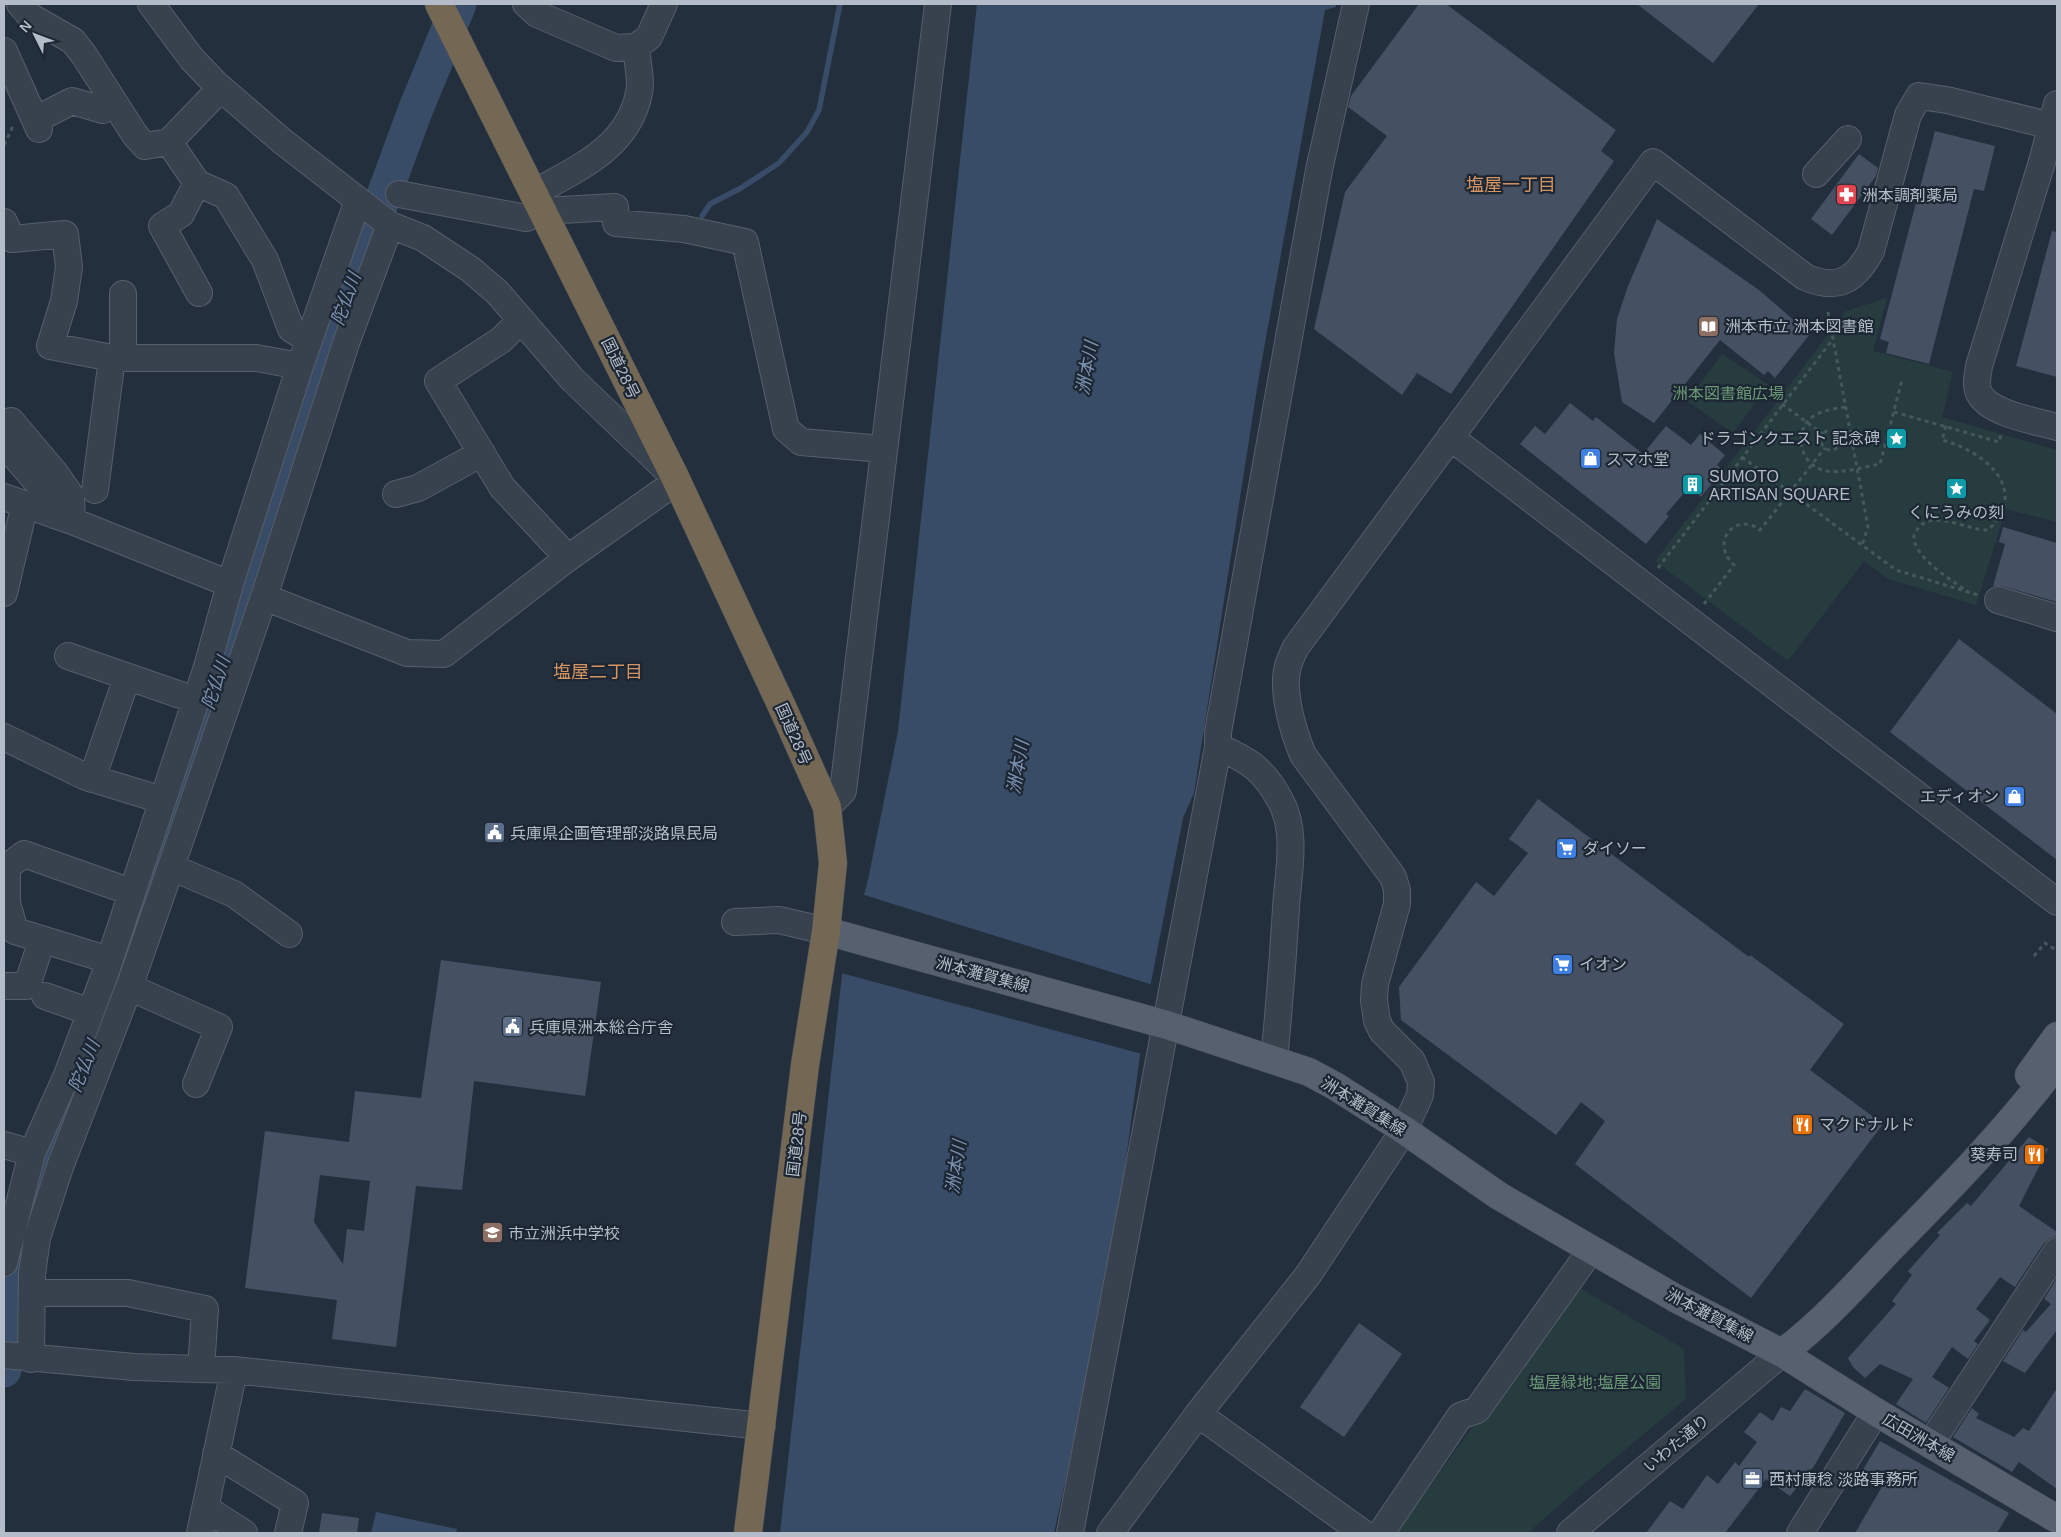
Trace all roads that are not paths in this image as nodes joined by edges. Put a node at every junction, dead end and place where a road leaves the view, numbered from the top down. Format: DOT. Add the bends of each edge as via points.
graph roads {
  1 [pos="11,4"];
  2 [pos="20,4"];
  3 [pos="151,4"];
  4 [pos="439,4"];
  5 [pos="526,4"];
  6 [pos="664,4"];
  7 [pos="938,4"];
  8 [pos="1356,4"];
  9 [pos="4,7"];
  10 [pos="636,47"];
  11 [pos="4,51"];
  12 [pos="221,88"];
  13 [pos="114,102"];
  14 [pos="2055,115"];
  15 [pos="1848,139"];
  16 [pos="169,142"];
  17 [pos="1816,174"];
  18 [pos="197,183"];
  19 [pos="399,194"];
  20 [pos="358,200"];
  21 [pos="539,202"];
  22 [pos="4,222"];
  23 [pos="390,225"];
  24 [pos="199,293"];
  25 [pos="123,294"];
  26 [pos="521,320"];
  27 [pos="309,340"];
  28 [pos="117,358"];
  29 [pos="300,366"];
  30 [pos="2057,427"];
  31 [pos="8,432"];
  32 [pos="1450,437"];
  33 [pos="883,449"];
  34 [pos="482,453"];
  35 [pos="676,479"];
  36 [pos="95,490"];
  37 [pos="396,494"];
  38 [pos="14,501"];
  39 [pos="63,518"];
  40 [pos="568,558"];
  41 [pos="230,584"];
  42 [pos="4,593"];
  43 [pos="264,596"];
  44 [pos="1998,600"];
  45 [pos="2057,618"];
  46 [pos="68,656"];
  47 [pos="206,667"];
  48 [pos="128,677"];
  49 [pos="235,677"];
  50 [pos="195,700"];
  51 [pos="4,737"];
  52 [pos="1218,747"];
  53 [pos="92,778"];
  54 [pos="162,800"];
  55 [pos="827,807"];
  56 [pos="172,867"];
  57 [pos="131,892"];
  58 [pos="2057,902"];
  59 [pos="735,922"];
  60 [pos="835,933"];
  61 [pos="289,934"];
  62 [pos="42,940"];
  63 [pos="109,960"];
  64 [pos="4,986"];
  65 [pos="129,987"];
  66 [pos="45,996"];
  67 [pos="90,1012"];
  68 [pos="1166,1025"];
  69 [pos="2057,1036"];
  70 [pos="1274,1060"];
  71 [pos="2057,1063"];
  72 [pos="196,1084"];
  73 [pos="1404,1130"];
  74 [pos="4,1145"];
  75 [pos="32,1152"];
  76 [pos="1591,1250"];
  77 [pos="2057,1252"];
  78 [pos="4,1263"];
  79 [pos="32,1293"];
  80 [pos="1842,1299"];
  81 [pos="1782,1353"];
  82 [pos="4,1355"];
  83 [pos="31,1358"];
  84 [pos="201,1369"];
  85 [pos="234,1370"];
  86 [pos="1876,1412"];
  87 [pos="1198,1414"];
  88 [pos="762,1426"];
  89 [pos="1932,1444"];
  90 [pos="216,1454"];
  91 [pos="205,1508"];
  92 [pos="2057,1518"];
  93 [pos="200,1533"];
  94 [pos="244,1533"];
  95 [pos="288,1533"];
  96 [pos="748,1533"];
  97 [pos="1070,1533"];
  98 [pos="1110,1533"];
  99 [pos="1363,1533"];
  100 [pos="1381,1533"];
  101 [pos="1570,1533"];
  102 [pos="1800,1533"];
  1 -- 9 [label="street"];
  2 -- 13 [label="street" via="32,17 73,41"];
  3 -- 12 [label="street" via="192,59"];
  4 -- 21 [label="highway, 国道28号"];
  5 -- 10 [label="street" via="537,14 616,48"];
  6 -- 10 [label="street" via="649,37"];
  7 -- 33 [label="street"];
  8 -- 52 [label="street" via="1319,170 1218,732"];
  10 -- 21 [label="street" via="640,92 628,126 614,143"];
  11 -- 13 [label="street" via="37,124 72,101 103,110"];
  12 -- 16 [label="street"];
  12 -- 20 [label="street"];
  13 -- 16 [label="street" via="145,146"];
  14 -- 30 [label="street" via="1976,384 1984,400 1994,407"];
  14 -- 32 [label="street" via="1919,96 1908,116 1871,251 1859,271 1838,283 1823,284 1805,277 1654,162"];
  15 -- 17 [label="street"];
  16 -- 18 [label="street"];
  18 -- 24 [label="street" via="181,214 162,226"];
  18 -- 27 [label="street" via="226,196 265,260 291,329"];
  19 -- 21 [label="street" via="526,218"];
  20 -- 23 [label="street"];
  20 -- 27 [label="street"];
  21 -- 33 [label="street" via="615,207 616,224 684,229 745,242 786,429 801,442"];
  21 -- 35 [label="highway, 国道28号"];
  22 -- 28 [label="street" via="12,239 65,234 69,267 64,301 50,346"];
  23 -- 26 [label="street" via="423,238 470,269 497,292"];
  23 -- 43 [label="street" via="346,343"];
  25 -- 28 [label="street"];
  26 -- 34 [label="street" via="501,340 438,382"];
  26 -- 35 [label="street" via="572,379"];
  27 -- 29 [label="street"];
  28 -- 29 [label="street" via="256,358"];
  28 -- 36 [label="street"];
  29 -- 41 [label="street"];
  31 -- 39 [label="street" via="55,473 71,496"];
  32 -- 58 [label="street"];
  32 -- 73 [label="street" via="1305,634 1288,666 1290,709 1303,755 1393,877 1397,890 1397,904 1375,984 1374,1000 1382,1031 1412,1061 1420,1082 1420,1095"];
  33 -- 55 [label="street" via="843,791"];
  34 -- 37 [label="street" via="418,488"];
  34 -- 40 [label="street" via="502,487"];
  35 -- 40 [label="street"];
  35 -- 55 [label="highway, 国道28号"];
  38 -- 39 [label="street"];
  38 -- 42 [label="street"];
  39 -- 41 [label="street"];
  40 -- 43 [label="street" via="444,654 408,653"];
  41 -- 47 [label="street"];
  43 -- 49 [label="street"];
  44 -- 45 [label="street"];
  46 -- 48 [label="street"];
  47 -- 49 [label="street"];
  47 -- 50 [label="street"];
  48 -- 50 [label="street"];
  48 -- 53 [label="street"];
  49 -- 56 [label="street"];
  50 -- 54 [label="street"];
  51 -- 53 [label="street"];
  52 -- 68 [label="street"];
  52 -- 70 [label="street" via="1260,770 1281,801 1289,823 1283,963"];
  53 -- 54 [label="street"];
  54 -- 57 [label="street"];
  55 -- 60 [label="highway, 国道28号"];
  56 -- 61 [label="street" via="234,894"];
  56 -- 65 [label="street"];
  57 -- 62 [label="street" via="24,854 7,867 7,903 15,931"];
  57 -- 63 [label="street"];
  59 -- 60 [label="street" via="779,920"];
  60 -- 68 [label="main road, 洲本灘賀集線"];
  60 -- 88 [label="highway, 国道28号" via="805,1065"];
  62 -- 63 [label="street"];
  62 -- 64 [label="street" via="26,986"];
  63 -- 67 [label="street"];
  65 -- 72 [label="street" via="219,1027"];
  65 -- 79 [label="street" via="60,1167 37,1238"];
  66 -- 67 [label="street"];
  67 -- 75 [label="street" via="67,1075"];
  68 -- 70 [label="main road, 洲本灘賀集線"];
  68 -- 97 [label="street"];
  69 -- 80 [label="main road" via="2011,1098 1902,1220"];
  70 -- 73 [label="main road, 洲本灘賀集線" via="1309,1072"];
  71 -- 80 [label="main road" via="2030,1100"];
  73 -- 76 [label="main road, 洲本灘賀集線" via="1499,1196"];
  73 -- 87 [label="street" via="1308,1275"];
  74 -- 75 [label="street"];
  75 -- 78 [label="street"];
  76 -- 81 [label="main road, 洲本灘賀集線"];
  76 -- 100 [label="street" via="1477,1410 1460,1416"];
  77 -- 89 [label="street"];
  79 -- 83 [label="street"];
  79 -- 84 [label="street" via="128,1293 205,1309"];
  80 -- 81 [label="main road"];
  81 -- 86 [label="main road, 広田洲本線"];
  81 -- 101 [label="street, いわた通り"];
  82 -- 83 [label="street"];
  83 -- 84 [label="street"];
  84 -- 85 [label="street"];
  85 -- 88 [label="street"];
  85 -- 90 [label="street"];
  86 -- 89 [label="main road, 広田洲本線"];
  86 -- 102 [label="street"];
  87 -- 98 [label="street"];
  87 -- 99 [label="street"];
  88 -- 96 [label="highway, 国道28号"];
  89 -- 92 [label="main road, 広田洲本線"];
  90 -- 91 [label="street"];
  90 -- 95 [label="street" via="295,1503"];
  91 -- 93 [label="street"];
  91 -- 94 [label="street"];
}
